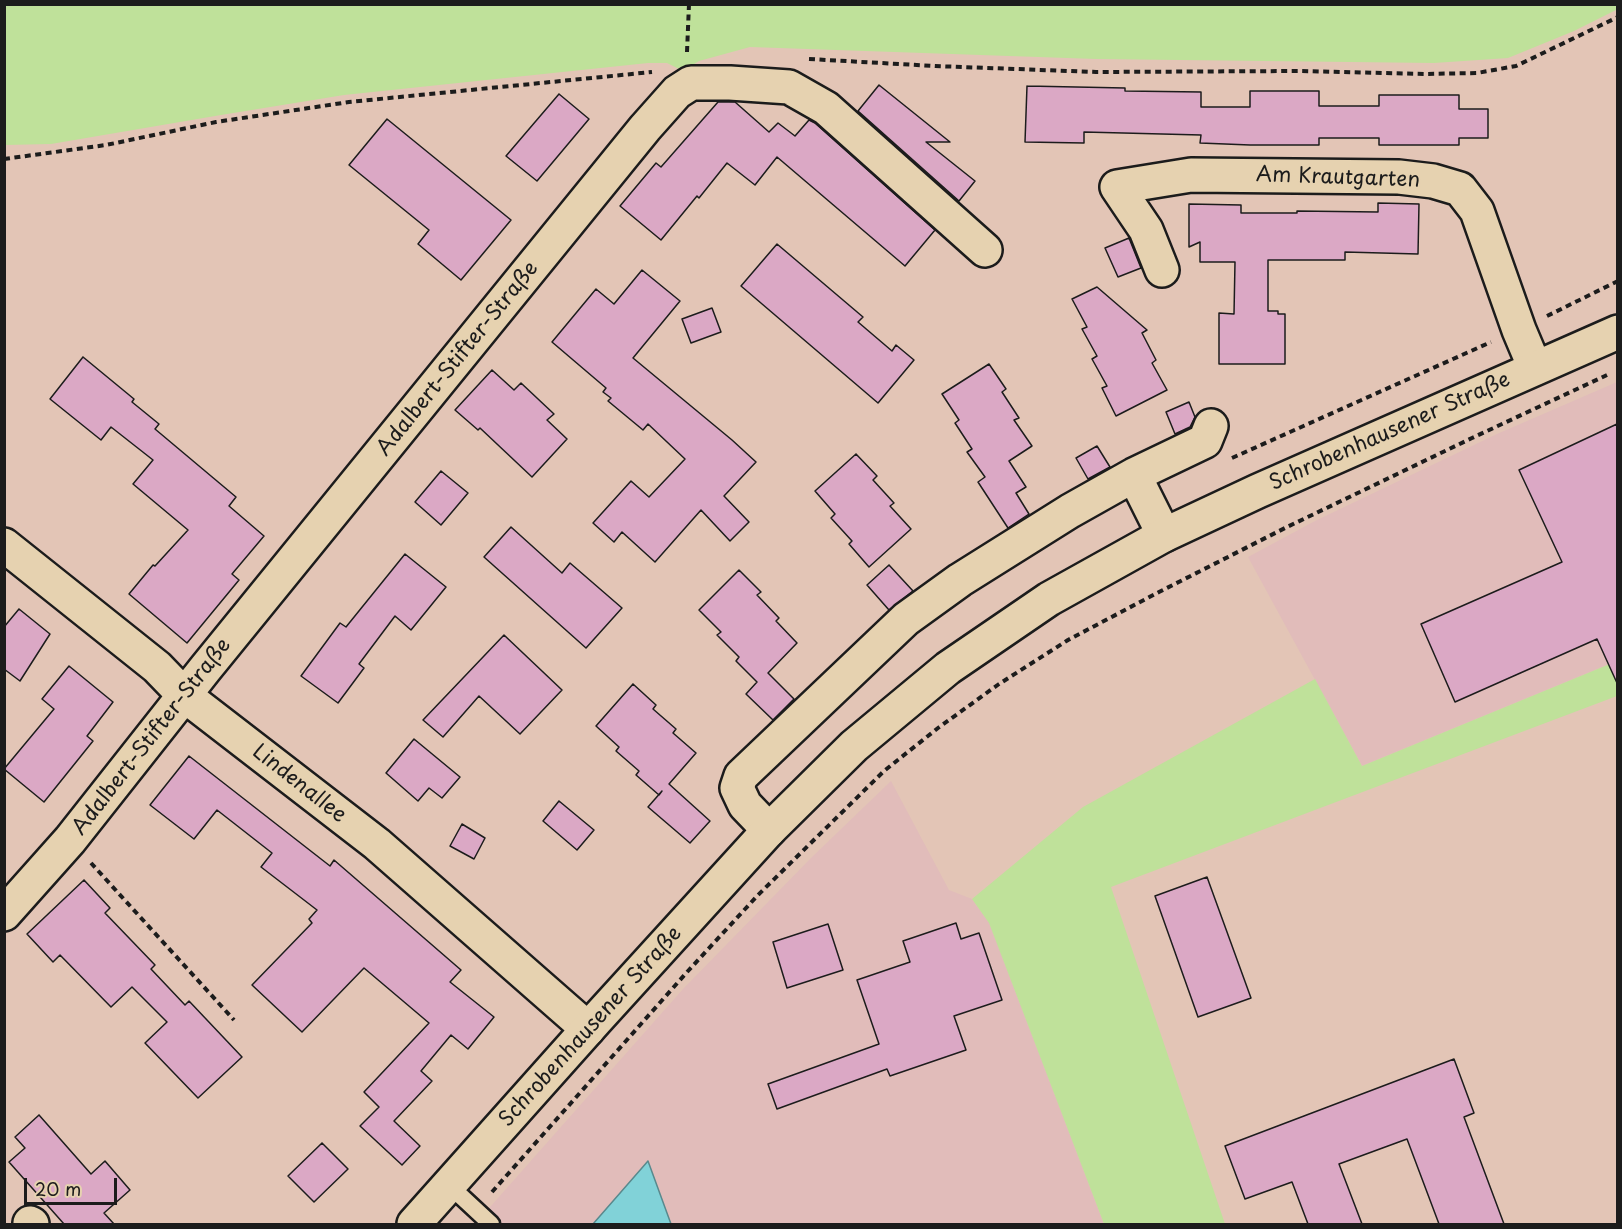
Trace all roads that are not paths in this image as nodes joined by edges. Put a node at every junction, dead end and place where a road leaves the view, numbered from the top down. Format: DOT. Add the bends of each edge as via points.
graph roads {
  1 [pos="985,250"];
  2 [pos="1162,270"];
  3 [pos="1617,332"];
  4 [pos="1535,368"];
  5 [pos="1211,426"];
  6 [pos="1134,475"];
  7 [pos="1164,535"];
  8 [pos="4,545"];
  9 [pos="184,695"];
  10 [pos="769,830"];
  11 [pos="4,914"];
  12 [pos="588,1029"];
  13 [pos="449,1185"];
  14 [pos="414,1224"];
  15 [pos="491,1224"];
  1 -- 9 [label="street, Adalbert-Stifter-Straße" via="826,108 789,87 691,82 676,92 645,128"];
  2 -- 4 [label="street, Am Krautgarten" via="1146,230 1117,187 1191,175 1399,177 1433,181 1460,189 1477,211"];
  3 -- 4 [label="street, Schrobenhausener Straße"];
  4 -- 7 [label="street, Schrobenhausener Straße"];
  5 -- 6 [label="street" via="1205,441"];
  6 -- 7 [label="street"];
  6 -- 10 [label="street" via="960,580 906,619 746,771 737,788 745,805"];
  7 -- 10 [label="street, Schrobenhausener Straße" via="1049,599 948,668 854,746"];
  8 -- 9 [label="street, Lindenallee" via="158,667"];
  9 -- 11 [label="street, Adalbert-Stifter-Straße" via="70,840"];
  9 -- 12 [label="street, Lindenallee" via="377,844"];
  10 -- 12 [label="street, Schrobenhausener Straße"];
  12 -- 13 [label="street, Schrobenhausener Straße"];
  13 -- 14 [label="street, Schrobenhausener Straße"];
  13 -- 15 [label="lane"];
}
